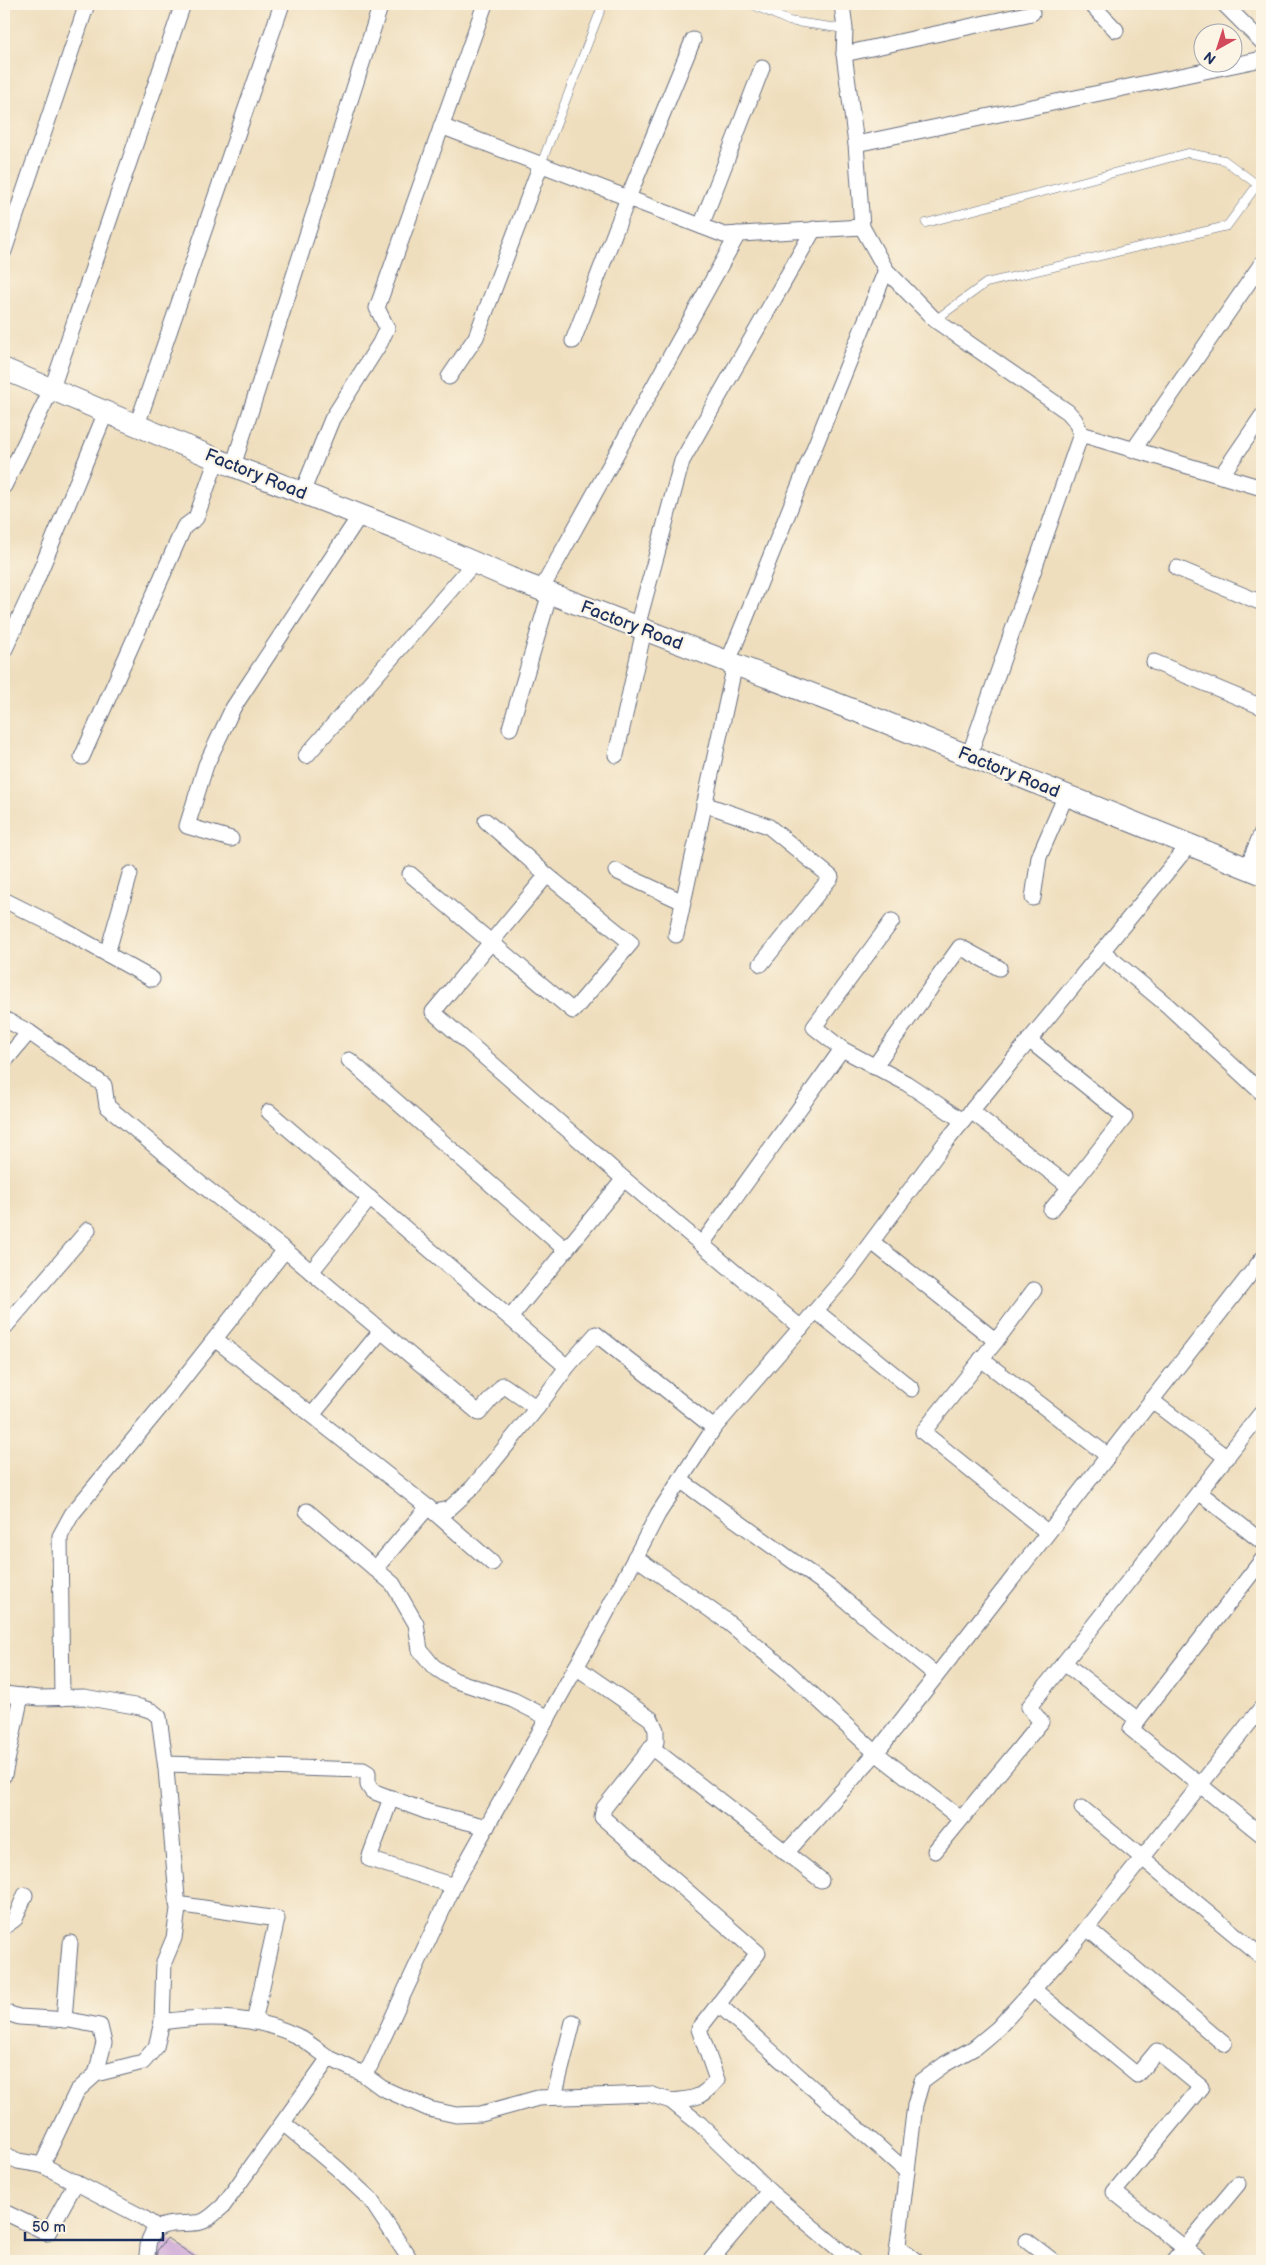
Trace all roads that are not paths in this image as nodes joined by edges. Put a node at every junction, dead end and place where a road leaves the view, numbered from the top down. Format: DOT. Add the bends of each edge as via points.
graph roads {
  1 [pos="87,4"];
  2 [pos="183,4"];
  3 [pos="282,4"];
  4 [pos="381,4"];
  5 [pos="486,4"];
  6 [pos="603,4"];
  7 [pos="751,4"];
  8 [pos="842,4"];
  9 [pos="1091,4"];
  10 [pos="1224,4"];
  11 [pos="1032,13"];
  12 [pos="845,29"];
  13 [pos="1116,30"];
  14 [pos="693,40"];
  15 [pos="1262,42"];
  16 [pos="844,54"];
  17 [pos="1262,59"];
  18 [pos="762,68"];
  19 [pos="441,126"];
  20 [pos="856,144"];
  21 [pos="541,164"];
  22 [pos="1260,186"];
  23 [pos="628,198"];
  24 [pos="926,223"];
  25 [pos="702,226"];
  26 [pos="862,227"];
  27 [pos="814,229"];
  28 [pos="738,234"];
  29 [pos="4,251"];
  30 [pos="1262,263"];
  31 [pos="886,270"];
  32 [pos="935,320"];
  33 [pos="573,341"];
  34 [pos="4,369"];
  35 [pos="449,377"];
  36 [pos="52,388"];
  37 [pos="106,412"];
  38 [pos="1262,416"];
  39 [pos="137,425"];
  40 [pos="1081,434"];
  41 [pos="1134,449"];
  42 [pos="225,462"];
  43 [pos="1221,476"];
  44 [pos="4,486"];
  45 [pos="1262,488"];
  46 [pos="302,493"];
  47 [pos="360,515"];
  48 [pos="474,562"];
  49 [pos="1177,568"];
  50 [pos="546,592"];
  51 [pos="1262,603"];
  52 [pos="640,628"];
  53 [pos="4,651"];
  54 [pos="1154,662"];
  55 [pos="732,663"];
  56 [pos="1262,707"];
  57 [pos="510,728"];
  58 [pos="616,755"];
  59 [pos="306,756"];
  60 [pos="968,756"];
  61 [pos="82,757"];
  62 [pos="1066,795"];
  63 [pos="704,804"];
  64 [pos="486,821"];
  65 [pos="1262,832"];
  66 [pos="231,838"];
  67 [pos="1189,845"];
  68 [pos="616,870"];
  69 [pos="1254,871"];
  70 [pos="130,874"];
  71 [pos="410,874"];
  72 [pos="548,875"];
  73 [pos="1033,898"];
  74 [pos="4,900"];
  75 [pos="683,902"];
  76 [pos="892,921"];
  77 [pos="676,935"];
  78 [pos="491,942"];
  79 [pos="1102,952"];
  80 [pos="107,954"];
  81 [pos="761,964"];
  82 [pos="1000,968"];
  83 [pos="152,979"];
  84 [pos="4,1019"];
  85 [pos="29,1032"];
  86 [pos="1029,1040"];
  87 [pos="842,1050"];
  88 [pos="350,1060"];
  89 [pos="4,1062"];
  90 [pos="874,1067"];
  91 [pos="1262,1093"];
  92 [pos="269,1112"];
  93 [pos="967,1116"];
  94 [pos="624,1179"];
  95 [pos="1070,1187"];
  96 [pos="370,1198"];
  97 [pos="1051,1210"];
  98 [pos="88,1230"];
  99 [pos="872,1242"];
  100 [pos="702,1244"];
  101 [pos="285,1250"];
  102 [pos="566,1250"];
  103 [pos="1262,1259"];
  104 [pos="311,1272"];
  105 [pos="1034,1290"];
  106 [pos="816,1311"];
  107 [pos="510,1318"];
  108 [pos="4,1328"];
  109 [pos="801,1328"];
  110 [pos="381,1331"];
  111 [pos="215,1339"];
  112 [pos="996,1340"];
  113 [pos="981,1359"];
  114 [pos="567,1367"];
  115 [pos="912,1389"];
  116 [pos="1151,1400"];
  117 [pos="537,1408"];
  118 [pos="1262,1412"];
  119 [pos="312,1415"];
  120 [pos="714,1428"];
  121 [pos="1107,1455"];
  122 [pos="1226,1458"];
  123 [pos="680,1480"];
  124 [pos="1200,1492"];
  125 [pos="431,1509"];
  126 [pos="307,1511"];
  127 [pos="1047,1532"];
  128 [pos="1262,1542"];
  129 [pos="635,1557"];
  130 [pos="1262,1560"];
  131 [pos="492,1563"];
  132 [pos="375,1569"];
  133 [pos="1064,1663"];
  134 [pos="576,1667"];
  135 [pos="936,1675"];
  136 [pos="4,1694"];
  137 [pos="21,1696"];
  138 [pos="62,1698"];
  139 [pos="1262,1707"];
  140 [pos="548,1718"];
  141 [pos="1138,1720"];
  142 [pos="651,1747"];
  143 [pos="876,1752"];
  144 [pos="166,1764"];
  145 [pos="4,1775"];
  146 [pos="1200,1786"];
  147 [pos="391,1798"];
  148 [pos="1082,1808"];
  149 [pos="961,1819"];
  150 [pos="487,1827"];
  151 [pos="1262,1835"];
  152 [pos="935,1851"];
  153 [pos="786,1853"];
  154 [pos="1143,1857"];
  155 [pos="821,1880"];
  156 [pos="454,1886"];
  157 [pos="25,1895"];
  158 [pos="177,1904"];
  159 [pos="4,1927"];
  160 [pos="1087,1928"];
  161 [pos="70,1943"];
  162 [pos="1262,1957"];
  163 [pos="1033,1990"];
  164 [pos="718,2004"];
  165 [pos="4,2012"];
  166 [pos="64,2020"];
  167 [pos="162,2022"];
  168 [pos="254,2022"];
  169 [pos="573,2022"];
  170 [pos="1224,2044"];
  171 [pos="329,2058"];
  172 [pos="96,2074"];
  173 [pos="363,2074"];
  174 [pos="554,2097"];
  175 [pos="671,2100"];
  176 [pos="283,2123"];
  177 [pos="4,2154"];
  178 [pos="42,2165"];
  179 [pos="907,2172"];
  180 [pos="76,2182"];
  181 [pos="1238,2184"];
  182 [pos="769,2191"];
  183 [pos="4,2212"];
  184 [pos="158,2228"];
  185 [pos="1027,2241"];
  186 [pos="1185,2248"];
  187 [pos="897,2254"];
  188 [pos="146,2261"];
  189 [pos="411,2261"];
  190 [pos="710,2261"];
  191 [pos="853,2261"];
  192 [pos="916,2261"];
  193 [pos="1053,2261"];
  194 [pos="1174,2261"];
  195 [pos="1201,2261"];
  1 -- 29 [label="street"];
  2 -- 36 [label="street"];
  3 -- 39 [label="street"];
  4 -- 42 [label="street"];
  5 -- 19 [label="street"];
  6 -- 21 [label="lane"];
  7 -- 12 [label="lane" via="789,21"];
  8 -- 12 [label="street"];
  9 -- 13 [label="street"];
  10 -- 15 [label="street"];
  11 -- 16 [label="street"];
  12 -- 16 [label="street"];
  14 -- 23 [label="street"];
  16 -- 20 [label="street"];
  17 -- 20 [label="street"];
  18 -- 25 [label="street"];
  19 -- 21 [label="street"];
  19 -- 46 [label="street" via="377,308 387,328 332,419"];
  20 -- 26 [label="street"];
  21 -- 23 [label="street"];
  21 -- 35 [label="street" via="476,338"];
  22 -- 24 [label="lane" via="1224,160 1188,153"];
  22 -- 32 [label="lane" via="1227,226 986,283"];
  23 -- 25 [label="street"];
  23 -- 33 [label="street"];
  25 -- 28 [label="street" via="724,235"];
  26 -- 27 [label="street"];
  26 -- 31 [label="street"];
  27 -- 28 [label="street"];
  27 -- 52 [label="street" via="682,460"];
  28 -- 50 [label="street"];
  30 -- 41 [label="street"];
  31 -- 32 [label="street"];
  31 -- 55 [label="street"];
  32 -- 40 [label="street" via="1059,405 1075,420"];
  34 -- 36 [label="main road, Factory Road"];
  36 -- 37 [label="main road, Factory Road"];
  36 -- 44 [label="street"];
  37 -- 39 [label="main road, Factory Road"];
  37 -- 53 [label="street"];
  38 -- 43 [label="street"];
  39 -- 42 [label="main road, Factory Road"];
  40 -- 41 [label="street"];
  40 -- 60 [label="street"];
  41 -- 43 [label="street"];
  42 -- 46 [label="main road, Factory Road"];
  42 -- 61 [label="street" via="196,518 184,527"];
  43 -- 45 [label="street"];
  46 -- 47 [label="main road, Factory Road"];
  47 -- 48 [label="main road, Factory Road"];
  47 -- 66 [label="street" via="233,708 206,765 187,826"];
  48 -- 50 [label="main road, Factory Road"];
  48 -- 59 [label="street"];
  49 -- 51 [label="street"];
  50 -- 52 [label="main road, Factory Road"];
  50 -- 57 [label="street"];
  52 -- 55 [label="main road, Factory Road"];
  52 -- 58 [label="street"];
  54 -- 56 [label="street"];
  55 -- 60 [label="main road, Factory Road"];
  55 -- 63 [label="street"];
  60 -- 62 [label="main road, Factory Road"];
  62 -- 67 [label="main road, Factory Road"];
  62 -- 73 [label="street" via="1039,857"];
  63 -- 75 [label="street"];
  63 -- 81 [label="street" via="768,826 830,877"];
  64 -- 72 [label="street"];
  65 -- 69 [label="street"];
  67 -- 69 [label="main road, Factory Road"];
  67 -- 79 [label="street"];
  68 -- 75 [label="street"];
  70 -- 80 [label="street"];
  71 -- 78 [label="street"];
  72 -- 78 [label="street"];
  72 -- 78 [label="street" via="631,943 573,1011"];
  74 -- 80 [label="street"];
  75 -- 77 [label="street"];
  76 -- 87 [label="street" via="814,1027"];
  78 -- 94 [label="street" via="432,1012"];
  79 -- 86 [label="street"];
  79 -- 91 [label="street" via="1167,1005"];
  80 -- 83 [label="street"];
  82 -- 90 [label="street" via="960,947"];
  84 -- 85 [label="street"];
  85 -- 89 [label="street"];
  85 -- 101 [label="street" via="104,1086 107,1106"];
  86 -- 93 [label="street"];
  86 -- 95 [label="street" via="1125,1117"];
  87 -- 90 [label="street"];
  87 -- 100 [label="street"];
  88 -- 102 [label="street"];
  90 -- 93 [label="street"];
  92 -- 96 [label="street"];
  93 -- 95 [label="street"];
  93 -- 99 [label="street"];
  94 -- 100 [label="street"];
  94 -- 102 [label="street"];
  95 -- 97 [label="street"];
  96 -- 104 [label="street"];
  96 -- 107 [label="street"];
  98 -- 108 [label="street"];
  99 -- 106 [label="street"];
  99 -- 112 [label="street"];
  100 -- 109 [label="street"];
  101 -- 104 [label="street"];
  101 -- 111 [label="street"];
  102 -- 107 [label="street"];
  103 -- 116 [label="street"];
  104 -- 110 [label="street"];
  105 -- 112 [label="street"];
  106 -- 109 [label="street"];
  106 -- 115 [label="street"];
  107 -- 114 [label="street"];
  109 -- 120 [label="street"];
  110 -- 117 [label="street" via="479,1413 503,1385"];
  110 -- 119 [label="street"];
  111 -- 119 [label="street"];
  111 -- 138 [label="street" via="72,1514 60,1536"];
  112 -- 113 [label="street"];
  113 -- 121 [label="street"];
  113 -- 127 [label="street" via="923,1432"];
  114 -- 117 [label="street"];
  114 -- 120 [label="street" via="596,1334"];
  116 -- 121 [label="street"];
  116 -- 122 [label="street"];
  117 -- 125 [label="street" via="473,1487 449,1509"];
  118 -- 122 [label="street"];
  119 -- 125 [label="street"];
  120 -- 123 [label="street"];
  121 -- 127 [label="street"];
  122 -- 124 [label="street"];
  123 -- 129 [label="street"];
  123 -- 135 [label="street" via="829,1587"];
  124 -- 128 [label="street"];
  124 -- 133 [label="street"];
  125 -- 131 [label="street"];
  125 -- 132 [label="street"];
  126 -- 132 [label="street"];
  127 -- 135 [label="street"];
  129 -- 134 [label="street"];
  129 -- 143 [label="street" via="725,1620 786,1670"];
  130 -- 141 [label="street"];
  132 -- 140 [label="street" via="393,1584 403,1599 416,1624 420,1650 433,1666 454,1680 513,1700"];
  133 -- 141 [label="street"];
  133 -- 149 [label="street" via="1028,1707 1041,1722"];
  134 -- 140 [label="street"];
  134 -- 142 [label="street" via="651,1719 656,1730 656,1742"];
  135 -- 143 [label="street"];
  136 -- 137 [label="street"];
  137 -- 138 [label="street"];
  137 -- 145 [label="street"];
  138 -- 144 [label="street" via="84,1697 152,1711 159,1717"];
  139 -- 146 [label="street"];
  140 -- 150 [label="street"];
  141 -- 146 [label="street" via="1131,1729"];
  142 -- 153 [label="street"];
  142 -- 164 [label="street" via="604,1808 602,1817 758,1953"];
  143 -- 149 [label="street"];
  143 -- 153 [label="street"];
  144 -- 147 [label="street" via="363,1770 368,1774 368,1785 372,1791"];
  144 -- 158 [label="street"];
  146 -- 151 [label="street"];
  146 -- 154 [label="street"];
  147 -- 150 [label="street" via="428,1812"];
  147 -- 156 [label="street" via="369,1859"];
  148 -- 154 [label="street"];
  149 -- 152 [label="street"];
  150 -- 156 [label="street"];
  153 -- 155 [label="street"];
  154 -- 160 [label="street"];
  154 -- 162 [label="street"];
  156 -- 173 [label="street" via="370,2066"];
  157 -- 159 [label="street" via="15,1919"];
  158 -- 167 [label="street" via="174,1938 164,1962"];
  158 -- 168 [label="street" via="277,1919"];
  160 -- 163 [label="street"];
  160 -- 170 [label="street"];
  161 -- 166 [label="street"];
  163 -- 179 [label="street" via="974,2048 922,2081 915,2105"];
  163 -- 186 [label="street" via="1137,2075 1157,2051 1201,2087 1114,2192"];
  164 -- 175 [label="street" via="699,2029 717,2080 696,2098"];
  164 -- 179 [label="street"];
  165 -- 166 [label="street" via="19,2017"];
  166 -- 172 [label="street" via="100,2026 104,2042"];
  167 -- 168 [label="street" via="193,2017"];
  167 -- 172 [label="street" via="156,2047 142,2062"];
  168 -- 171 [label="street" via="298,2037"];
  169 -- 174 [label="street"];
  171 -- 173 [label="street"];
  171 -- 176 [label="street"];
  172 -- 178 [label="street" via="77,2091"];
  173 -- 174 [label="street" via="382,2088 429,2109 456,2115 480,2114 538,2098"];
  174 -- 175 [label="street" via="649,2094"];
  175 -- 182 [label="street"];
  176 -- 184 [label="street" via="224,2206 203,2222"];
  176 -- 189 [label="street" via="370,2199"];
  177 -- 178 [label="street" via="18,2161"];
  178 -- 180 [label="street"];
  179 -- 187 [label="street"];
  180 -- 183 [label="street" via="48,2233"];
  180 -- 184 [label="street"];
  181 -- 186 [label="street"];
  182 -- 190 [label="street"];
  182 -- 191 [label="street"];
  184 -- 188 [label="street" via="150,2238"];
  185 -- 193 [label="street"];
  186 -- 194 [label="street"];
  186 -- 195 [label="street"];
  187 -- 192 [label="street"];
}
